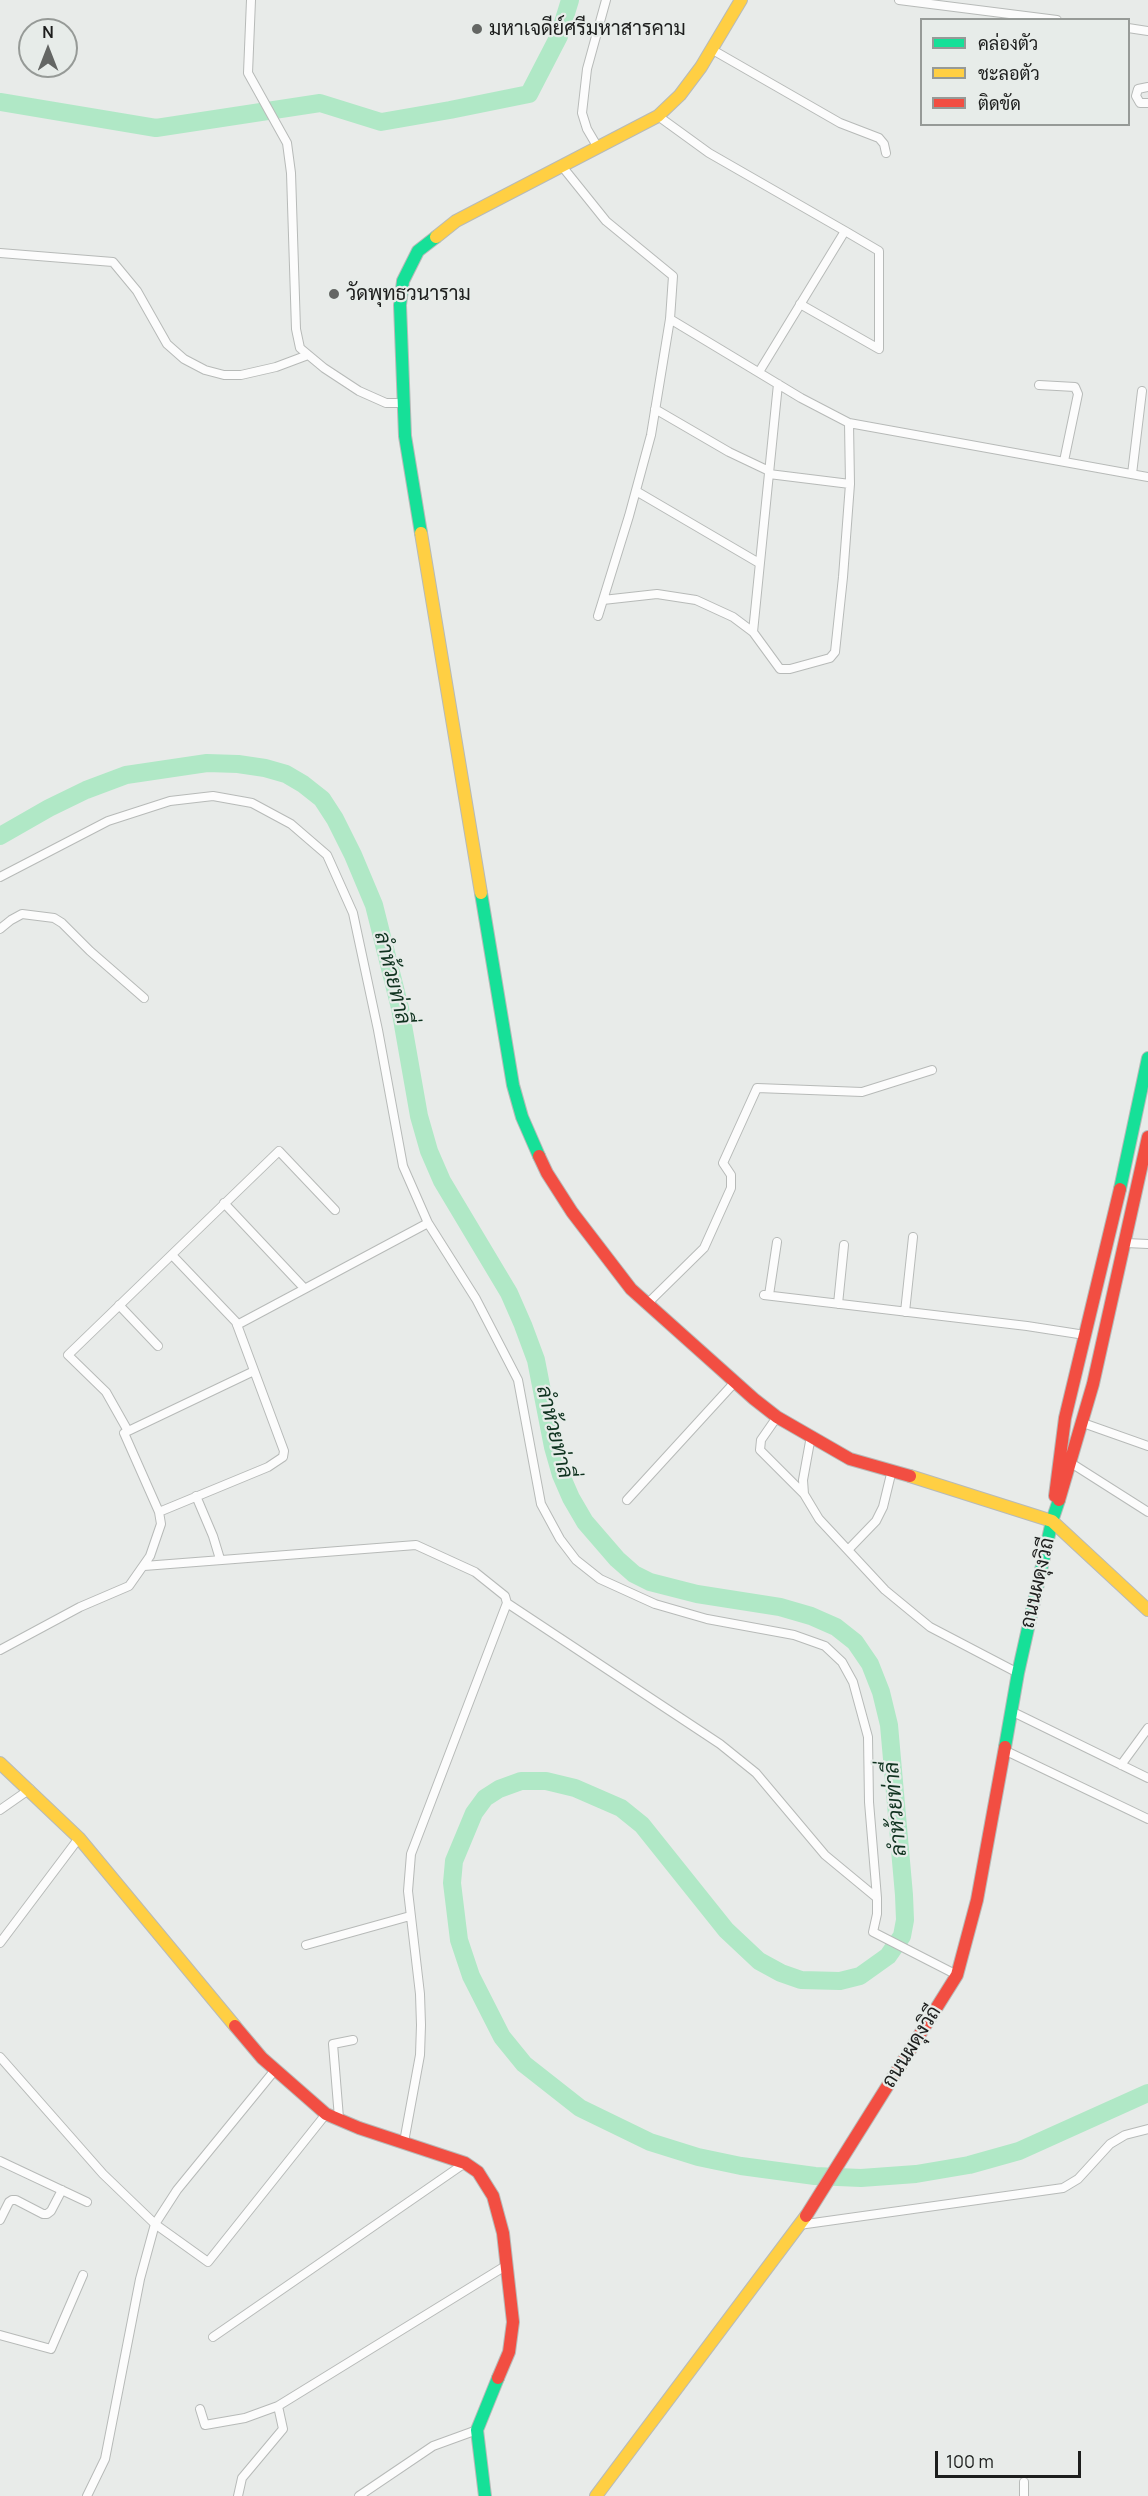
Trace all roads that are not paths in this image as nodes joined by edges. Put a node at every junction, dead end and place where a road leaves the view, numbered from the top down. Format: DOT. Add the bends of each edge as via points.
graph roads {
  1 [pos="251,0"];
  2 [pos="606,0"];
  3 [pos="741,0"];
  4 [pos="899,0"];
  5 [pos="1041,18"];
  6 [pos="1130,28"];
  7 [pos="1148,31"];
  8 [pos="711,49"];
  9 [pos="1148,87"];
  10 [pos="1148,103"];
  11 [pos="658,117"];
  12 [pos="597,146"];
  13 [pos="886,153"];
  14 [pos="561,165"];
  15 [pos="845,231"];
  16 [pos="0,253"];
  17 [pos="800,304"];
  18 [pos="670,319"];
  19 [pos="309,355"];
  20 [pos="759,372"];
  21 [pos="778,384"];
  22 [pos="1039,385"];
  23 [pos="1142,391"];
  24 [pos="404,403"];
  25 [pos="656,409"];
  26 [pos="849,423"];
  27 [pos="1064,461"];
  28 [pos="769,472"];
  29 [pos="1132,474"];
  30 [pos="1148,477"];
  31 [pos="850,484"];
  32 [pos="636,491"];
  33 [pos="759,563"];
  34 [pos="603,600"];
  35 [pos="598,616"];
  36 [pos="753,632"];
  37 [pos="0,877"];
  38 [pos="0,930"];
  39 [pos="144,998"];
  40 [pos="1148,1058"];
  41 [pos="932,1070"];
  42 [pos="1148,1137"];
  43 [pos="224,1203"];
  44 [pos="335,1210"];
  45 [pos="428,1223"];
  46 [pos="913,1237"];
  47 [pos="777,1242"];
  48 [pos="1126,1243"];
  49 [pos="1148,1244"];
  50 [pos="844,1245"];
  51 [pos="172,1256"];
  52 [pos="304,1288"];
  53 [pos="647,1304"];
  54 [pos="838,1304"];
  55 [pos="119,1305"];
  56 [pos="905,1312"];
  57 [pos="237,1325"];
  58 [pos="1085,1335"];
  59 [pos="158,1346"];
  60 [pos="254,1371"];
  61 [pos="735,1382"];
  62 [pos="777,1417"];
  63 [pos="1083,1423"];
  64 [pos="128,1431"];
  65 [pos="811,1436"];
  66 [pos="1148,1446"];
  67 [pos="1071,1463"];
  68 [pos="892,1470"];
  69 [pos="804,1494"];
  70 [pos="196,1496"];
  71 [pos="627,1500"];
  72 [pos="159,1512"];
  73 [pos="1148,1512"];
  74 [pos="1052,1521"];
  75 [pos="848,1550"];
  76 [pos="220,1559"];
  77 [pos="144,1566"];
  78 [pos="507,1603"];
  79 [pos="1148,1610"];
  80 [pos="0,1650"];
  81 [pos="1018,1673"];
  82 [pos="1011,1711"];
  83 [pos="1148,1728"];
  84 [pos="1004,1750"];
  85 [pos="0,1763"];
  86 [pos="1121,1765"];
  87 [pos="1148,1778"];
  88 [pos="30,1789"];
  89 [pos="0,1810"];
  90 [pos="1148,1819"];
  91 [pos="79,1839"];
  92 [pos="877,1898"];
  93 [pos="410,1916"];
  94 [pos="0,1943"];
  95 [pos="306,1945"];
  96 [pos="957,1976"];
  97 [pos="353,2040"];
  98 [pos="2,2060"];
  99 [pos="275,2070"];
  100 [pos="0,2073"];
  101 [pos="326,2114"];
  102 [pos="339,2118"];
  103 [pos="1148,2129"];
  104 [pos="404,2142"];
  105 [pos="0,2161"];
  106 [pos="465,2163"];
  107 [pos="62,2190"];
  108 [pos="87,2202"];
  109 [pos="0,2220"];
  110 [pos="801,2222"];
  111 [pos="155,2224"];
  112 [pos="507,2265"];
  113 [pos="83,2275"];
  114 [pos="0,2335"];
  115 [pos="213,2337"];
  116 [pos="278,2406"];
  117 [pos="200,2409"];
  118 [pos="477,2430"];
  119 [pos="1024,2482"];
  120 [pos="87,2496"];
  121 [pos="238,2496"];
  122 [pos="358,2496"];
  123 [pos="485,2496"];
  124 [pos="596,2496"];
  125 [pos="1024,2496"];
  1 -- 19 [label="street" via="248,73 287,143 296,329 300,348"];
  2 -- 12 [label="street" via="587,69 582,113"];
  3 -- 8 [label="street"];
  4 -- 5 [label="street"];
  6 -- 7 [label="street"];
  8 -- 11 [label="street" via="687,86"];
  8 -- 13 [label="street" via="840,123 879,138"];
  9 -- 10 [label="street" via="1138,89 1136,96 1140,103"];
  11 -- 12 [label="street"];
  11 -- 15 [label="street" via="709,153"];
  12 -- 14 [label="street"];
  14 -- 18 [label="street" via="606,221 673,276"];
  14 -- 24 [label="street" via="456,221 418,251 403,281 400,305"];
  15 -- 17 [label="street"];
  15 -- 17 [label="street" via="879,251 879,349"];
  16 -- 19 [label="street" via="113,262 137,291 167,345 205,370 241,375"];
  17 -- 20 [label="street"];
  18 -- 20 [label="street"];
  18 -- 25 [label="street"];
  19 -- 24 [label="street" via="359,391 386,403"];
  20 -- 21 [label="street"];
  21 -- 26 [label="street"];
  21 -- 28 [label="street"];
  22 -- 27 [label="street" via="1076,387 1078,394"];
  23 -- 29 [label="street"];
  24 -- 53 [label="street" via="405,435 513,1085 522,1117 547,1173 630,1289"];
  25 -- 28 [label="street"];
  25 -- 32 [label="street"];
  26 -- 27 [label="street"];
  26 -- 31 [label="street"];
  27 -- 29 [label="street"];
  28 -- 31 [label="street"];
  28 -- 33 [label="street"];
  29 -- 30 [label="street"];
  31 -- 36 [label="street" via="835,652 830,658 780,669"];
  32 -- 33 [label="street"];
  32 -- 34 [label="street"];
  33 -- 36 [label="street"];
  34 -- 35 [label="street"];
  34 -- 36 [label="street" via="657,594 696,600 733,617"];
  37 -- 45 [label="street" via="108,821 170,801 213,796 252,803 291,824 327,855 352,913 403,1166"];
  38 -- 39 [label="street" via="22,914 54,918"];
  40 -- 58 [label="street"];
  41 -- 53 [label="street" via="862,1092 757,1088 723,1163 731,1175 731,1188 704,1248"];
  42 -- 48 [label="street"];
  43 -- 44 [label="street" via="279,1151"];
  43 -- 51 [label="street"];
  43 -- 52 [label="street"];
  45 -- 52 [label="street"];
  45 -- 92 [label="street" via="476,1299 518,1380 541,1504 576,1560 600,1580 655,1604 707,1619 794,1635 825,1646 842,1662 854,1682 868,1737"];
  46 -- 56 [label="street"];
  47 -- 54 [label="street" via="766,1295"];
  48 -- 49 [label="street"];
  48 -- 63 [label="street"];
  50 -- 54 [label="street"];
  51 -- 55 [label="street"];
  51 -- 57 [label="street"];
  52 -- 57 [label="street"];
  53 -- 61 [label="street"];
  54 -- 56 [label="street"];
  55 -- 59 [label="street"];
  55 -- 64 [label="street" via="68,1355 106,1392"];
  56 -- 58 [label="street"];
  57 -- 60 [label="street"];
  58 -- 74 [label="street" via="1065,1418"];
  60 -- 64 [label="street"];
  60 -- 70 [label="street" via="283,1442 283,1456 268,1467"];
  61 -- 62 [label="street"];
  61 -- 71 [label="street"];
  62 -- 65 [label="street"];
  62 -- 69 [label="street" via="761,1440 760,1450"];
  63 -- 66 [label="street"];
  63 -- 67 [label="street"];
  64 -- 72 [label="street" via="124,1433"];
  65 -- 68 [label="street" via="850,1459"];
  65 -- 69 [label="street"];
  67 -- 73 [label="street"];
  67 -- 74 [label="street"];
  68 -- 74 [label="street"];
  68 -- 75 [label="street" via="876,1521"];
  69 -- 75 [label="street" via="819,1519"];
  70 -- 72 [label="street"];
  70 -- 76 [label="street"];
  72 -- 77 [label="street" via="162,1524"];
  74 -- 79 [label="street"];
  74 -- 81 [label="street, ถนนผดุงวิถี"];
  75 -- 81 [label="street" via="885,1590 930,1627"];
  76 -- 77 [label="street"];
  76 -- 78 [label="street" via="416,1545 475,1572 505,1596"];
  77 -- 80 [label="street" via="129,1586"];
  78 -- 92 [label="street" via="720,1744 756,1773 825,1855"];
  78 -- 93 [label="street" via="411,1854"];
  81 -- 82 [label="street, ถนนผดุงวิถี"];
  82 -- 84 [label="street, ถนนผดุงวิถี"];
  82 -- 86 [label="street"];
  83 -- 86 [label="street"];
  84 -- 90 [label="street"];
  84 -- 96 [label="street, ถนนผดุงวิถี" via="977,1900"];
  85 -- 88 [label="street"];
  86 -- 87 [label="street"];
  88 -- 89 [label="street"];
  88 -- 91 [label="street"];
  91 -- 94 [label="street"];
  91 -- 99 [label="street"];
  92 -- 96 [label="street" via="873,1932"];
  93 -- 95 [label="street"];
  93 -- 104 [label="street" via="420,1994 420,2055"];
  96 -- 110 [label="street, ถนนผดุงวิถี"];
  97 -- 102 [label="street" via="333,2044"];
  98 -- 100 [label="street"];
  98 -- 111 [label="street" via="103,2174"];
  99 -- 101 [label="street"];
  99 -- 111 [label="street" via="177,2190"];
  101 -- 102 [label="street"];
  101 -- 111 [label="street" via="208,2262"];
  102 -- 104 [label="street"];
  103 -- 110 [label="street" via="1110,2144 1063,2188"];
  104 -- 106 [label="street"];
  105 -- 107 [label="street"];
  106 -- 112 [label="street" via="478,2172 493,2196"];
  106 -- 115 [label="street"];
  107 -- 108 [label="street"];
  107 -- 109 [label="street" via="47,2214 12,2200"];
  110 -- 124 [label="street, ถนนผดุงวิถี"];
  111 -- 120 [label="street" via="140,2279 105,2459"];
  112 -- 116 [label="street"];
  112 -- 118 [label="street" via="513,2322 509,2352"];
  113 -- 114 [label="street" via="51,2349"];
  116 -- 117 [label="street" via="245,2418 205,2425"];
  116 -- 121 [label="street" via="283,2429 242,2478"];
  118 -- 122 [label="street" via="433,2446"];
  118 -- 123 [label="street"];
  119 -- 125 [label="street"];
}
